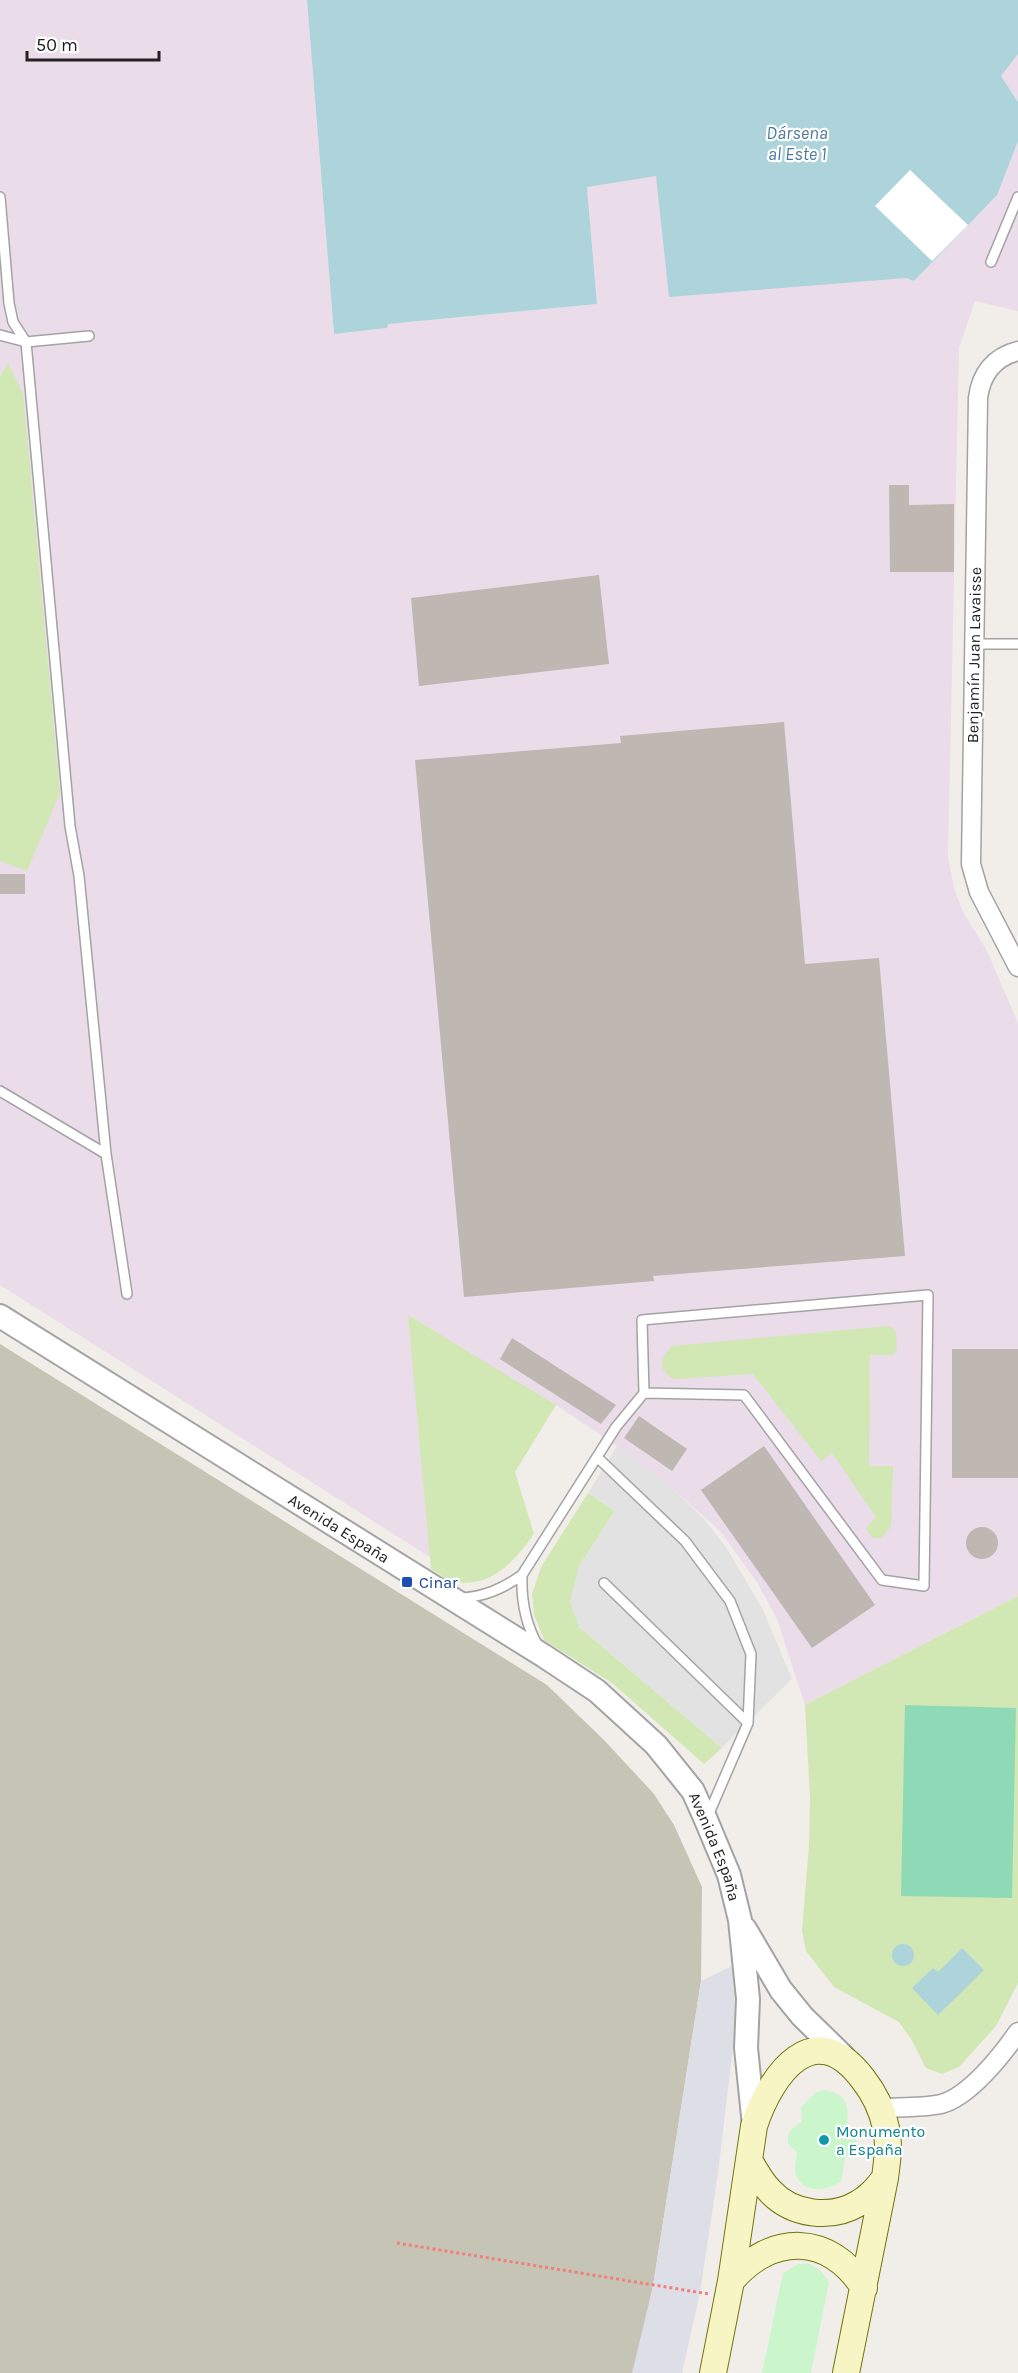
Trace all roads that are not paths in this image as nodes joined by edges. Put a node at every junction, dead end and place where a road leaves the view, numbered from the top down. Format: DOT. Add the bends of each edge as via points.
graph roads {
  1 [pos="0,197"];
  2 [pos="1018,197"];
  3 [pos="991,262"];
  4 [pos="0,335"];
  5 [pos="88,336"];
  6 [pos="26,342"];
  7 [pos="1018,351"];
  8 [pos="974,644"];
  9 [pos="1018,644"];
  10 [pos="1018,967"];
  11 [pos="0,1091"];
  12 [pos="106,1154"];
  13 [pos="127,1294"];
  14 [pos="0,1316"];
  15 [pos="644,1394"];
  16 [pos="597,1456"];
  17 [pos="522,1575"];
  18 [pos="604,1583"];
  19 [pos="451,1598"];
  20 [pos="544,1656"];
  21 [pos="748,1723"];
  22 [pos="706,1820"];
  23 [pos="740,1920"];
  24 [pos="1018,2032"];
  25 [pos="844,2057"];
  26 [pos="880,2108"];
  27 [pos="754,2126"];
  28 [pos="749,2160"];
  29 [pos="885,2178"];
  30 [pos="864,2288"];
  31 [pos="730,2289"];
  32 [pos="713,2373"];
  33 [pos="846,2373"];
  1 -- 6 [label="lane" via="9,303 13,322"];
  2 -- 3 [label="lane"];
  4 -- 6 [label="lane"];
  5 -- 6 [label="lane"];
  6 -- 12 [label="lane" via="70,826 79,876"];
  7 -- 8 [label="street, Benjamín Juan Lavaisse" via="998,359 980,387"];
  8 -- 9 [label="lane"];
  8 -- 10 [label="street, Benjamín Juan Lavaisse" via="971,864 979,892"];
  11 -- 12 [label="lane"];
  12 -- 13 [label="lane"];
  14 -- 19 [label="street, Avenida España"];
  15 -- 15 [label="lane" via="744,1395 882,1580 924,1586 928,1295 642,1320"];
  15 -- 16 [label="lane"];
  16 -- 17 [label="lane"];
  16 -- 21 [label="lane" via="686,1541 730,1600 752,1654"];
  17 -- 19 [label="lane" via="488,1594"];
  17 -- 20 [label="lane" via="525,1616"];
  18 -- 21 [label="lane"];
  19 -- 20 [label="street, Avenida España"];
  20 -- 22 [label="street, Avenida España" via="597,1691 650,1739 693,1791"];
  21 -- 22 [label="lane"];
  22 -- 23 [label="street, Avenida España" via="729,1875"];
  23 -- 25 [label="street, Avenida España" via="781,1990"];
  23 -- 27 [label="street, Avenida España"];
  24 -- 26 [label="street" via="988,2069 943,2104"];
  25 -- 26 [label="main road, Avenida España" via="871,2089"];
  25 -- 27 [label="main road" via="819,2050 794,2061 772,2087"];
  26 -- 29 [label="main road, Avenida España" via="887,2129"];
  27 -- 28 [label="main road, Avenida España"];
  28 -- 29 [label="main road" via="771,2192 803,2211 831,2212 858,2204"];
  28 -- 31 [label="main road, Avenida España"];
  29 -- 30 [label="main road, Avenida España"];
  30 -- 31 [label="main road" via="834,2256 807,2246 764,2252 752,2260"];
  30 -- 33 [label="main road, Avenida España"];
  31 -- 32 [label="main road, Avenida España"];
}
